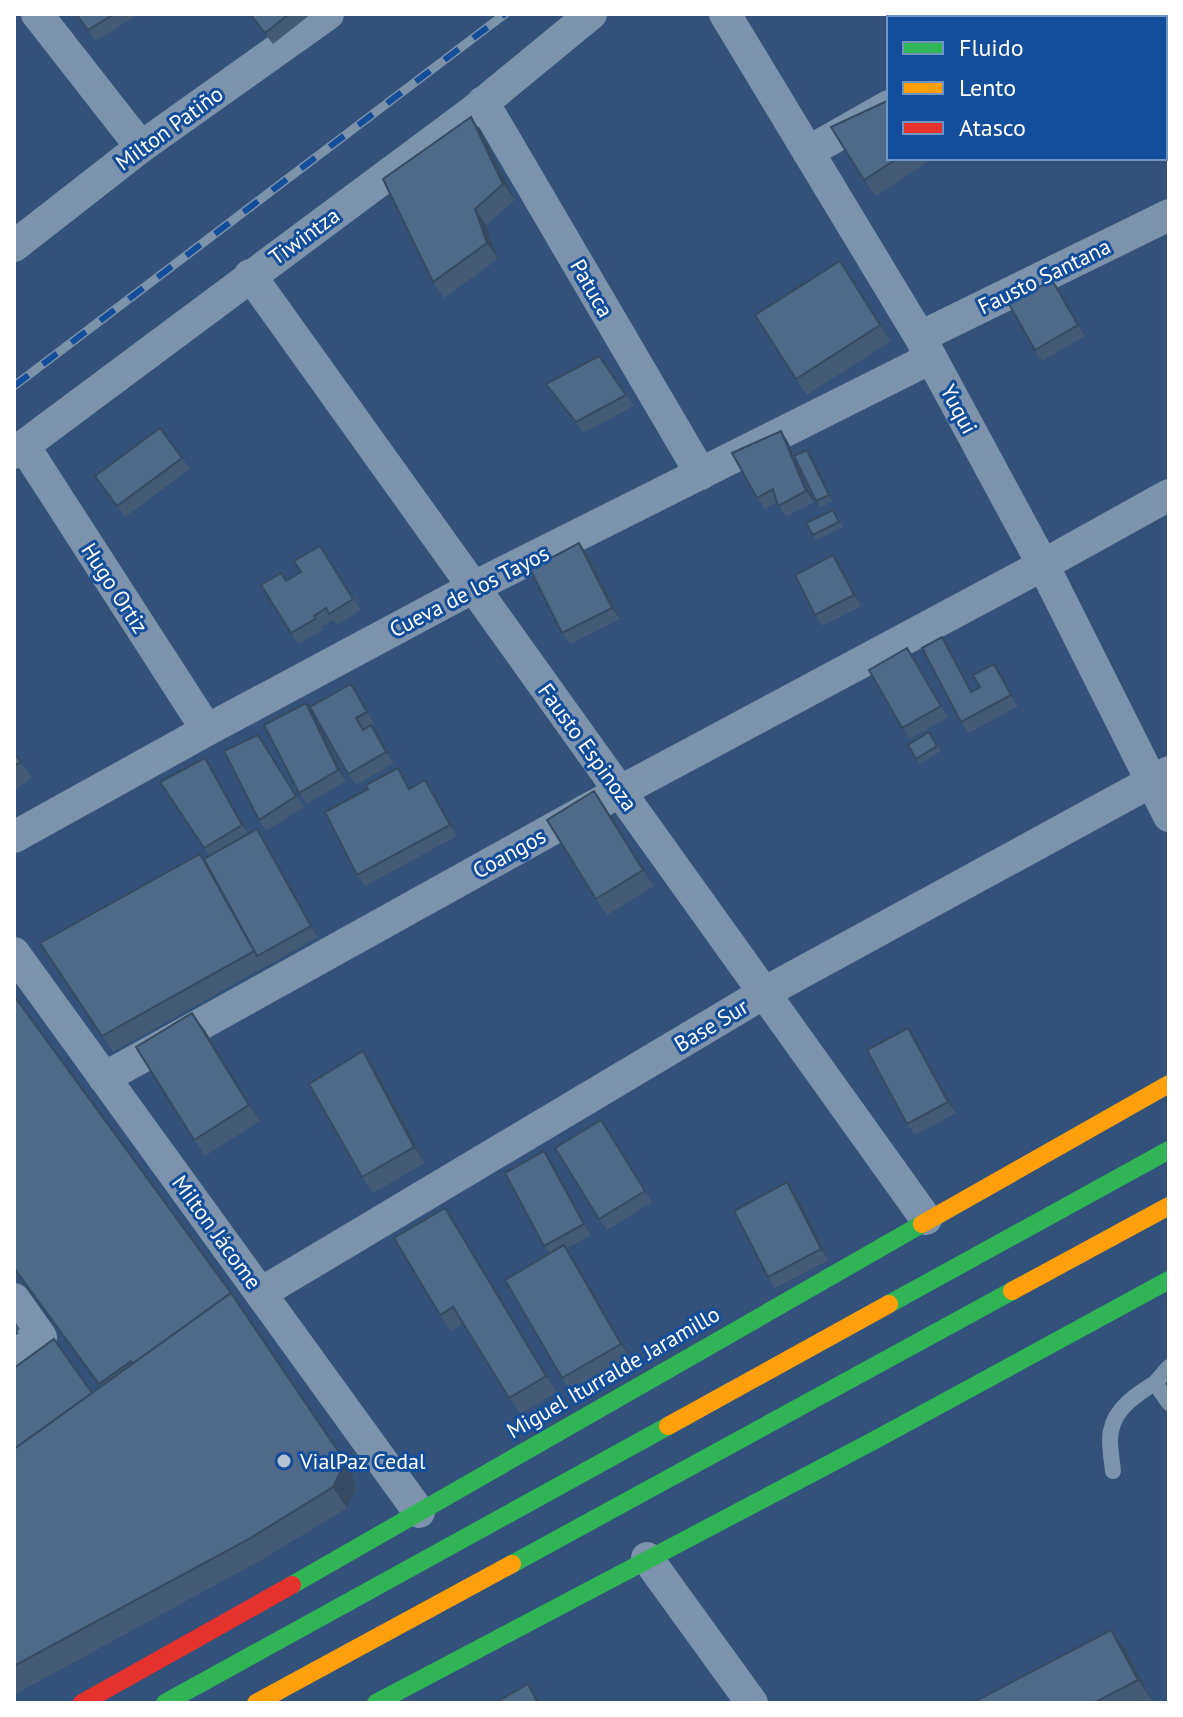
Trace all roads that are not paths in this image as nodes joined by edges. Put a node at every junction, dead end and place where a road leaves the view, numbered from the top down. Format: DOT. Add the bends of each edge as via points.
graph roads {
  1 [pos="37,14"];
  2 [pos="328,14"];
  3 [pos="591,14"];
  4 [pos="725,14"];
  5 [pos="483,102"];
  6 [pos="887,107"];
  7 [pos="141,147"];
  8 [pos="808,152"];
  9 [pos="1169,215"];
  10 [pos="14,246"];
  11 [pos="250,275"];
  12 [pos="926,347"];
  13 [pos="19,450"];
  14 [pos="701,474"];
  15 [pos="1169,495"];
  16 [pos="1043,565"];
  17 [pos="474,587"];
  18 [pos="207,730"];
  19 [pos="1160,777"];
  20 [pos="619,792"];
  21 [pos="1169,816"];
  22 [pos="14,837"];
  23 [pos="17,963"];
  24 [pos="764,993"];
  25 [pos="104,1078"];
  26 [pos="1169,1084"];
  27 [pos="1169,1150"];
  28 [pos="1169,1206"];
  29 [pos="926,1219"];
  30 [pos="1167,1284"];
  31 [pos="261,1293"];
  32 [pos="14,1299"];
  33 [pos="14,1356"];
  34 [pos="1169,1367"];
  35 [pos="1155,1383"];
  36 [pos="1169,1403"];
  37 [pos="1113,1471"];
  38 [pos="419,1512"];
  39 [pos="647,1558"];
  40 [pos="82,1703"];
  41 [pos="165,1703"];
  42 [pos="256,1703"];
  43 [pos="376,1703"];
  44 [pos="752,1703"];
  1 -- 7 [label="street"];
  2 -- 7 [label="street, Milton Patiño"];
  3 -- 5 [label="street, Tiwintza"];
  4 -- 8 [label="street, Yuqui"];
  5 -- 11 [label="street, Tiwintza"];
  5 -- 14 [label="street, Patuca"];
  6 -- 8 [label="street"];
  7 -- 10 [label="street, Milton Patiño"];
  8 -- 12 [label="street, Yuqui"];
  9 -- 12 [label="street, Fausto Santana"];
  11 -- 13 [label="street, Tiwintza"];
  11 -- 17 [label="street, Fausto Espinoza"];
  12 -- 14 [label="street, Cueva de los Tayos"];
  12 -- 16 [label="street, Yuqui"];
  13 -- 18 [label="street, Hugo Ortiz"];
  14 -- 17 [label="street, Cueva de los Tayos"];
  15 -- 16 [label="street, Coangos"];
  16 -- 19 [label="street, Yuqui"];
  16 -- 20 [label="street, Coangos"];
  17 -- 18 [label="street, Cueva de los Tayos"];
  17 -- 20 [label="street, Fausto Espinoza"];
  18 -- 22 [label="street, Cueva de los Tayos"];
  19 -- 21 [label="street, Yuqui"];
  19 -- 24 [label="street, Base Sur"];
  20 -- 24 [label="street, Fausto Espinoza"];
  20 -- 25 [label="street, Coangos"];
  23 -- 25 [label="street, Milton Jácome"];
  24 -- 29 [label="street, Fausto Espinoza"];
  24 -- 31 [label="street, Base Sur"];
  25 -- 31 [label="street, Milton Jácome"];
  26 -- 29 [label="main road, Miguel Iturralde Jaramillo"];
  27 -- 41 [label="main road"];
  28 -- 42 [label="main road"];
  29 -- 38 [label="main road, Miguel Iturralde Jaramillo"];
  30 -- 39 [label="main road"];
  31 -- 38 [label="street, Milton Jácome"];
  32 -- 33 [label="street" via="41,1337"];
  34 -- 35 [label="lane"];
  35 -- 36 [label="lane"];
  35 -- 37 [label="lane" via="1121,1410 1111,1431"];
  38 -- 40 [label="main road, Miguel Iturralde Jaramillo"];
  39 -- 43 [label="main road"];
  39 -- 44 [label="street"];
}
